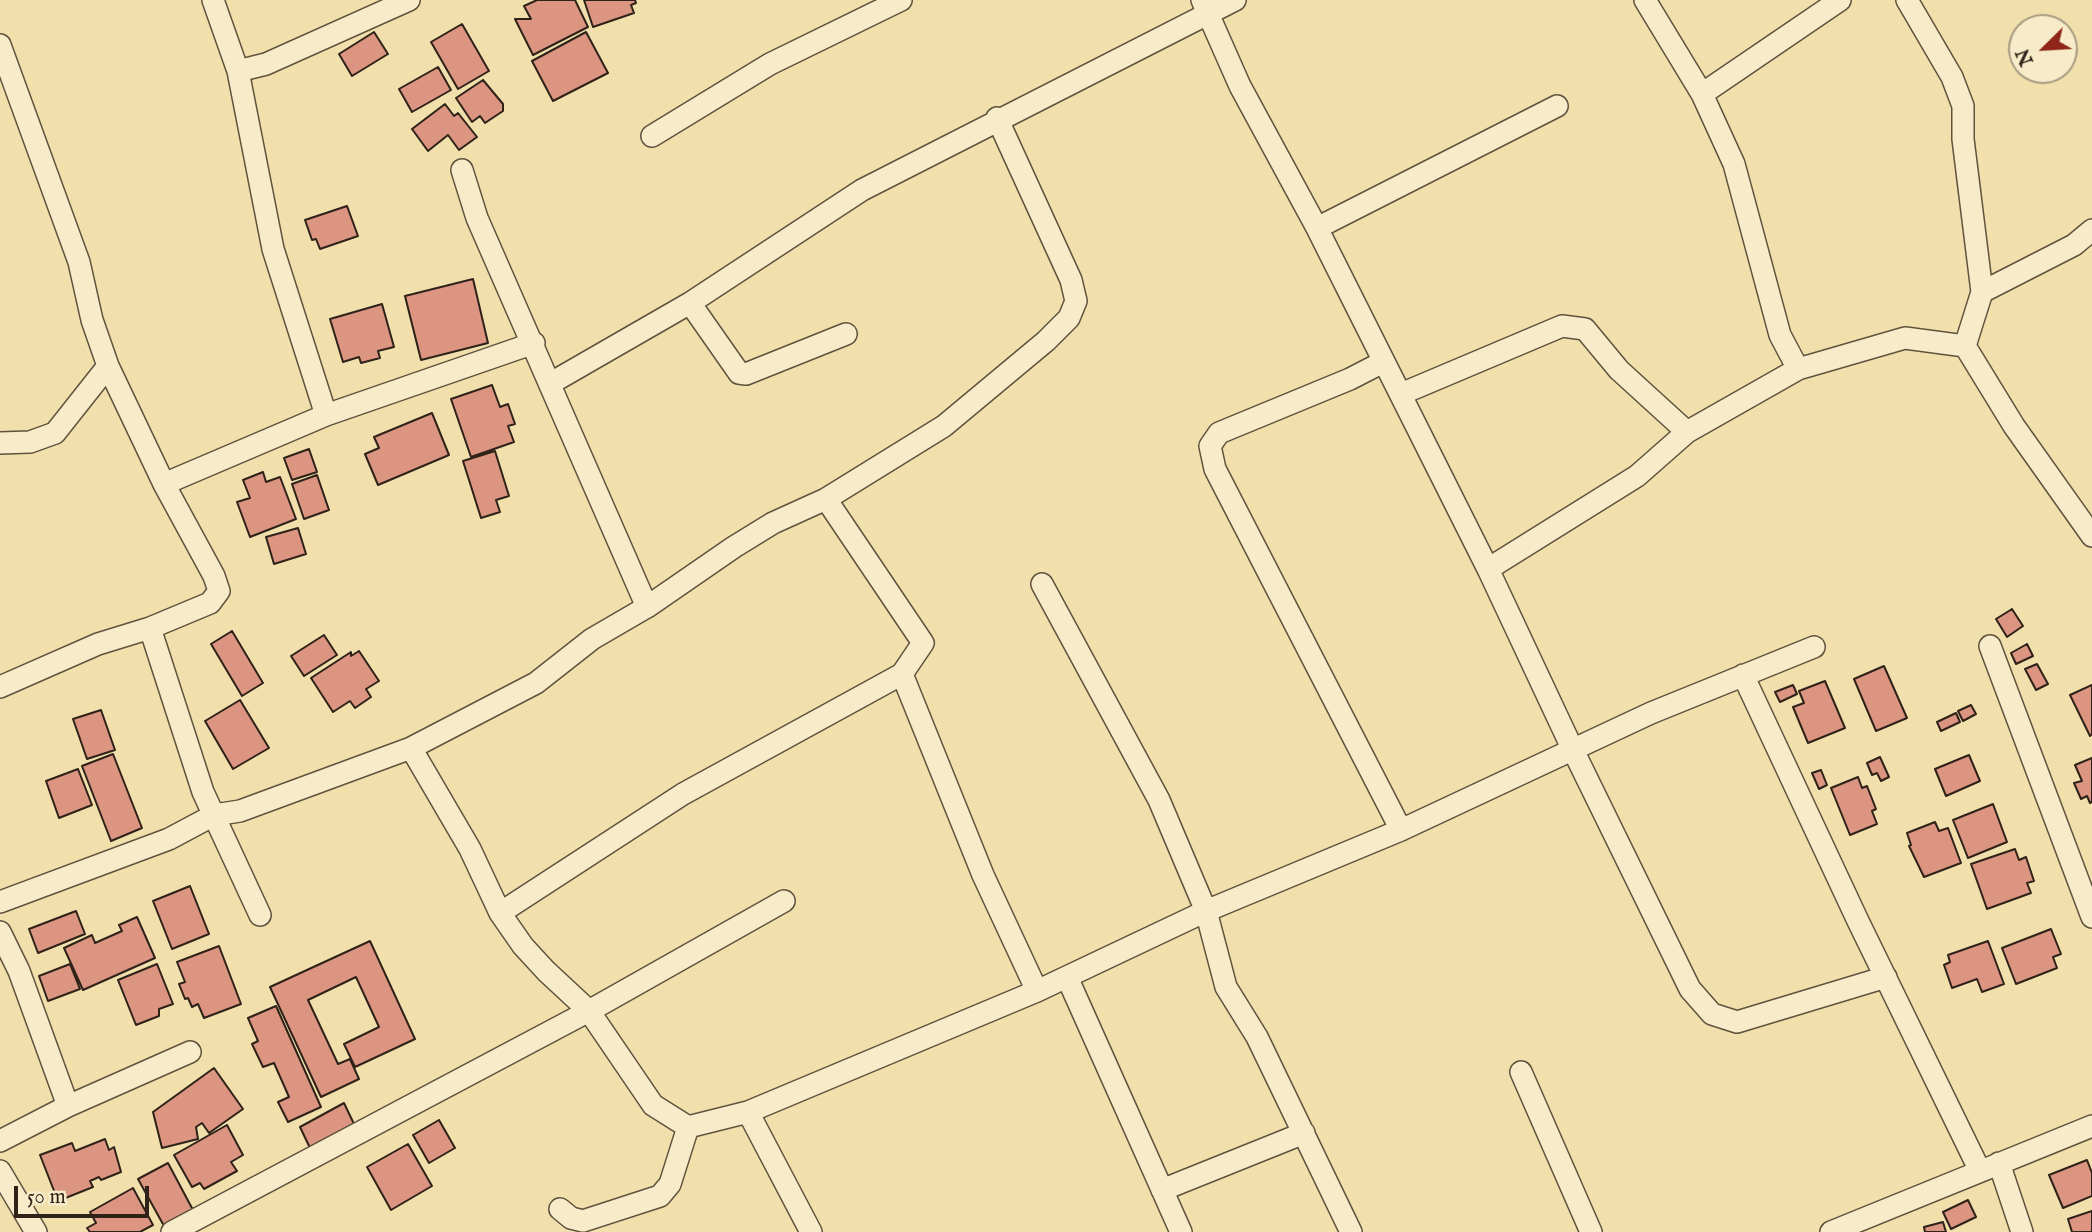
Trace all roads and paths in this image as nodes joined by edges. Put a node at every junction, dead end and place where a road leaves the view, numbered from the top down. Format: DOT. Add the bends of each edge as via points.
graph roads {
  1 [pos="213,0"];
  2 [pos="408,0"];
  3 [pos="900,0"];
  4 [pos="1235,0"];
  5 [pos="1645,0"];
  6 [pos="1840,0"];
  7 [pos="1907,0"];
  8 [pos="1204,6"];
  9 [pos="0,45"];
  10 [pos="238,71"];
  11 [pos="1702,94"];
  12 [pos="1557,106"];
  13 [pos="998,118"];
  14 [pos="652,136"];
  15 [pos="463,170"];
  16 [pos="1317,228"];
  17 [pos="2092,230"];
  18 [pos="1982,292"];
  19 [pos="690,303"];
  20 [pos="846,334"];
  21 [pos="534,343"];
  22 [pos="1965,346"];
  23 [pos="1383,362"];
  24 [pos="107,366"];
  25 [pos="1798,369"];
  26 [pos="551,383"];
  27 [pos="1401,394"];
  28 [pos="326,415"];
  29 [pos="1687,432"];
  30 [pos="0,442"];
  31 [pos="164,484"];
  32 [pos="826,499"];
  33 [pos="2092,536"];
  34 [pos="1489,569"];
  35 [pos="1042,584"];
  36 [pos="647,607"];
  37 [pos="150,628"];
  38 [pos="1990,646"];
  39 [pos="1814,647"];
  40 [pos="902,674"];
  41 [pos="1743,675"];
  42 [pos="0,687"];
  43 [pos="411,748"];
  44 [pos="1572,748"];
  45 [pos="214,815"];
  46 [pos="1401,830"];
  47 [pos="784,901"];
  48 [pos="0,902"];
  49 [pos="1206,911"];
  50 [pos="500,914"];
  51 [pos="260,915"];
  52 [pos="2092,917"];
  53 [pos="0,932"];
  54 [pos="1067,977"];
  55 [pos="1886,977"];
  56 [pos="1037,991"];
  57 [pos="589,1011"];
  58 [pos="190,1052"];
  59 [pos="1521,1072"];
  60 [pos="68,1106"];
  61 [pos="748,1112"];
  62 [pos="2092,1126"];
  63 [pos="688,1127"];
  64 [pos="1304,1133"];
  65 [pos="0,1141"];
  66 [pos="1999,1163"];
  67 [pos="1979,1170"];
  68 [pos="0,1171"];
  69 [pos="1162,1190"];
  70 [pos="560,1209"];
  71 [pos="36,1232"];
  72 [pos="172,1232"];
  73 [pos="811,1232"];
  74 [pos="1181,1232"];
  75 [pos="1351,1232"];
  76 [pos="1591,1232"];
  77 [pos="1831,1232"];
  78 [pos="2022,1232"];
  1 -- 10 [label="street"];
  2 -- 10 [label="street" via="265,64"];
  3 -- 14 [label="street" via="770,64"];
  4 -- 8 [label="street"];
  5 -- 11 [label="street"];
  6 -- 11 [label="street"];
  7 -- 18 [label="street" via="1952,77 1963,106"];
  8 -- 13 [label="street"];
  8 -- 16 [label="street" via="1240,86"];
  9 -- 24 [label="street" via="75,252"];
  10 -- 28 [label="street" via="273,250"];
  11 -- 25 [label="street" via="1734,164 1780,335"];
  12 -- 16 [label="street"];
  13 -- 19 [label="street" via="862,190"];
  13 -- 32 [label="street" via="1071,280 1076,301 1069,318 944,426"];
  15 -- 21 [label="street" via="477,218"];
  16 -- 23 [label="street"];
  17 -- 18 [label="street" via="2074,245"];
  18 -- 22 [label="street"];
  19 -- 20 [label="street" via="739,373"];
  19 -- 26 [label="street"];
  21 -- 26 [label="street"];
  21 -- 28 [label="street"];
  22 -- 25 [label="street" via="1905,338"];
  22 -- 33 [label="street" via="2014,426"];
  23 -- 27 [label="street"];
  23 -- 46 [label="street" via="1219,433 1210,446 1215,469"];
  24 -- 30 [label="street" via="55,433 30,442"];
  24 -- 31 [label="street"];
  25 -- 29 [label="street"];
  26 -- 36 [label="street"];
  27 -- 29 [label="street" via="1562,326 1574,327 1585,329 1619,370"];
  27 -- 34 [label="street"];
  28 -- 31 [label="street"];
  29 -- 34 [label="street" via="1637,476"];
  31 -- 37 [label="street" via="204,553 219,591 211,603"];
  32 -- 36 [label="street" via="773,523"];
  32 -- 40 [label="street" via="923,643"];
  34 -- 44 [label="street"];
  35 -- 49 [label="street" via="1159,800"];
  36 -- 43 [label="street" via="592,639 536,683"];
  37 -- 42 [label="street" via="98,644"];
  37 -- 45 [label="street"];
  38 -- 52 [label="street"];
  39 -- 41 [label="street"];
  40 -- 50 [label="street" via="683,794"];
  40 -- 56 [label="street" via="983,875"];
  41 -- 44 [label="street"];
  41 -- 55 [label="street"];
  43 -- 45 [label="street" via="240,811"];
  43 -- 50 [label="street" via="470,849"];
  44 -- 46 [label="street"];
  44 -- 55 [label="street" via="1690,989 1712,1014 1737,1022"];
  45 -- 48 [label="street" via="146,848"];
  45 -- 51 [label="street"];
  46 -- 49 [label="street"];
  47 -- 57 [label="street"];
  49 -- 54 [label="street"];
  49 -- 64 [label="street" via="1226,987 1257,1037"];
  50 -- 57 [label="street" via="546,971"];
  53 -- 60 [label="street" via="19,971"];
  54 -- 56 [label="street"];
  54 -- 69 [label="street"];
  55 -- 67 [label="street"];
  56 -- 61 [label="street"];
  57 -- 63 [label="street" via="653,1105"];
  57 -- 72 [label="street"];
  58 -- 60 [label="street"];
  59 -- 76 [label="street"];
  60 -- 65 [label="street"];
  61 -- 63 [label="street"];
  61 -- 73 [label="street"];
  62 -- 66 [label="street"];
  63 -- 70 [label="street" via="670,1184 660,1196 583,1222"];
  64 -- 69 [label="street"];
  64 -- 75 [label="street"];
  66 -- 67 [label="street"];
  66 -- 78 [label="street"];
  67 -- 77 [label="street"];
  68 -- 71 [label="street"];
  69 -- 74 [label="street"];
}
